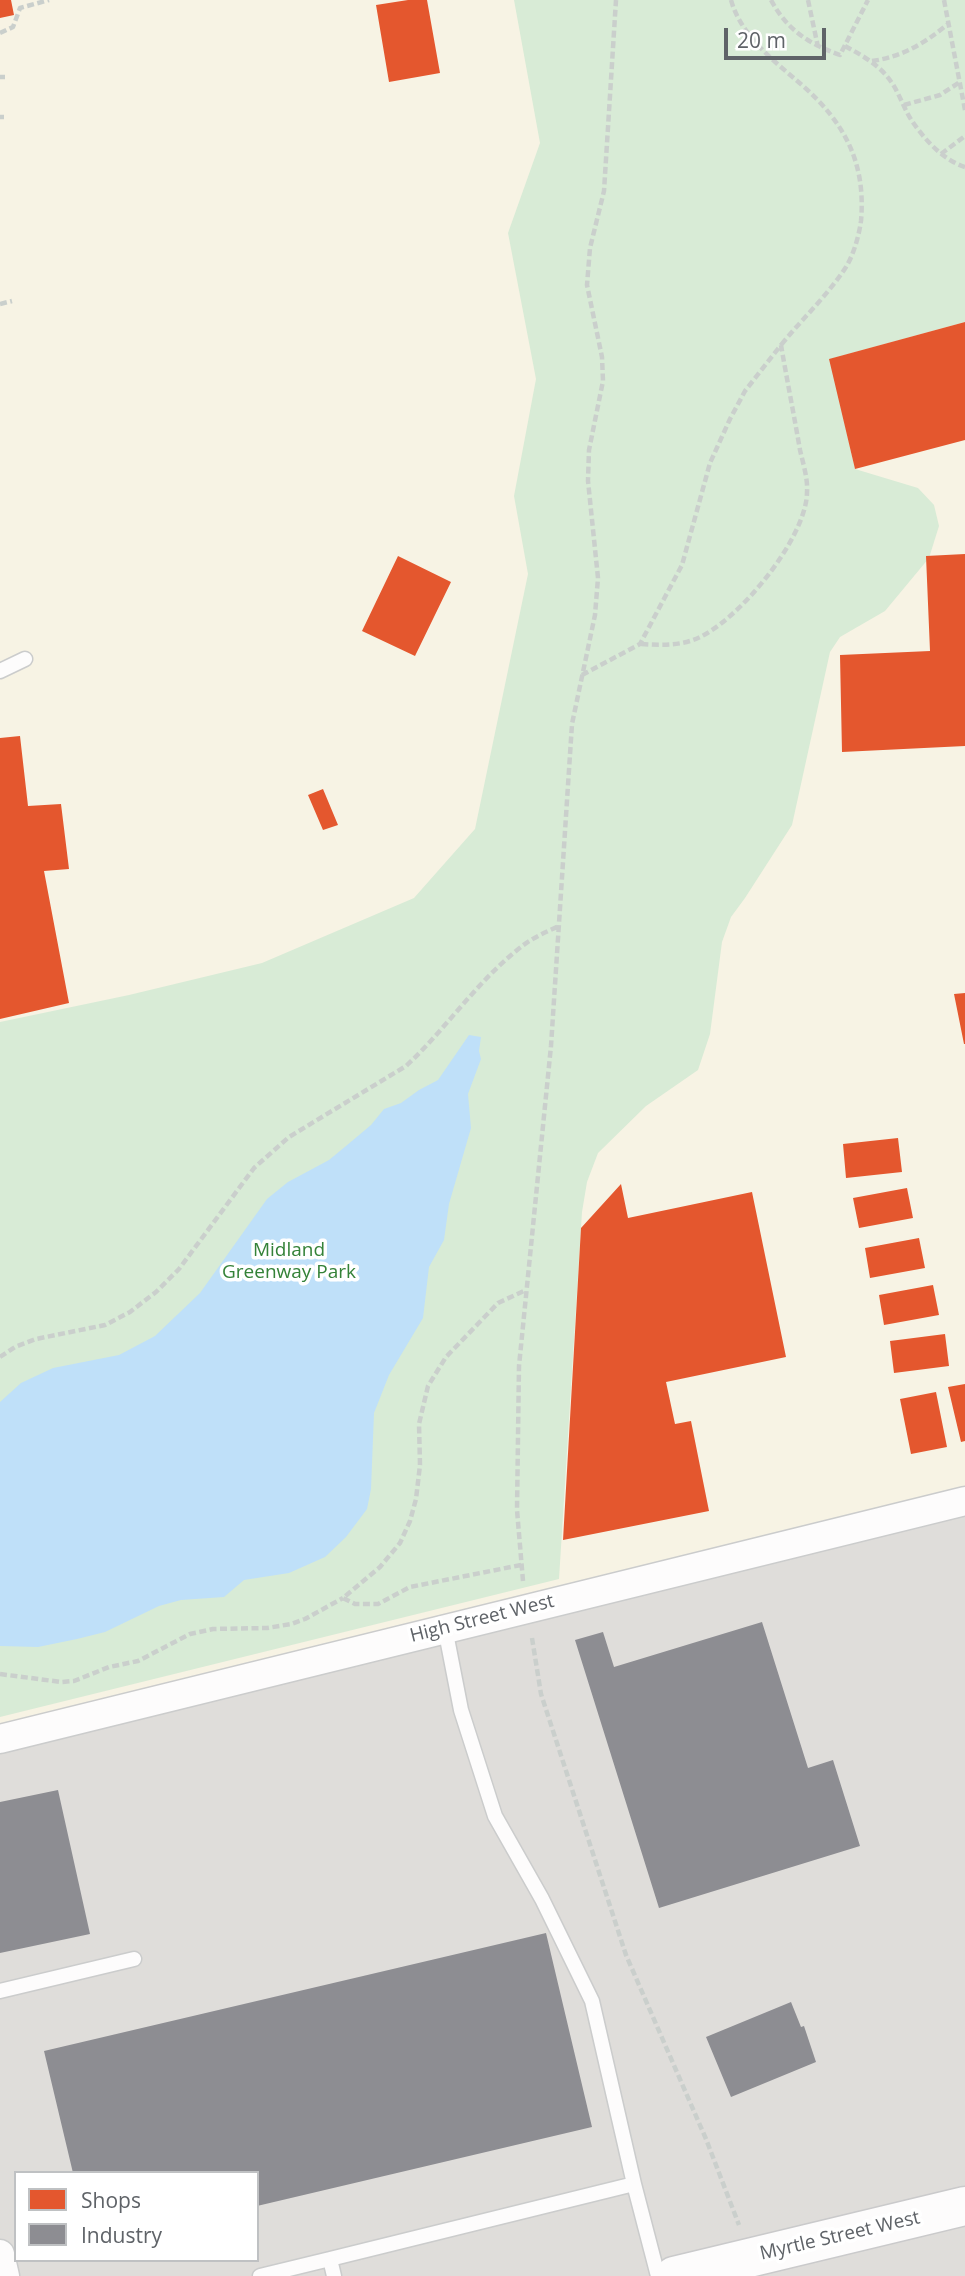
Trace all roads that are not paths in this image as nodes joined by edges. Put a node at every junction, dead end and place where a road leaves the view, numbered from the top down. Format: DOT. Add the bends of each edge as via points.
graph roads {
  1 [pos="24,659"];
  2 [pos="0,671"];
  3 [pos="965,1501"];
  4 [pos="445,1628"];
  5 [pos="0,1739"];
  6 [pos="134,1959"];
  7 [pos="0,1991"];
  8 [pos="634,2184"];
  9 [pos="963,2212"];
  10 [pos="0,2254"];
  11 [pos="330,2259"];
  12 [pos="5,2276"];
  13 [pos="260,2276"];
  14 [pos="334,2276"];
  15 [pos="659,2276"];
  16 [pos="674,2276"];
  1 -- 2 [label="lane"];
  3 -- 4 [label="street, High Street West"];
  4 -- 5 [label="street, High Street West"];
  4 -- 8 [label="lane" via="461,1710 495,1816 592,2001"];
  6 -- 7 [label="lane"];
  8 -- 11 [label="lane"];
  8 -- 15 [label="lane"];
  9 -- 16 [label="main road, Myrtle Street West"];
  10 -- 12 [label="street"];
  11 -- 13 [label="lane"];
  11 -- 14 [label="lane"];
}
